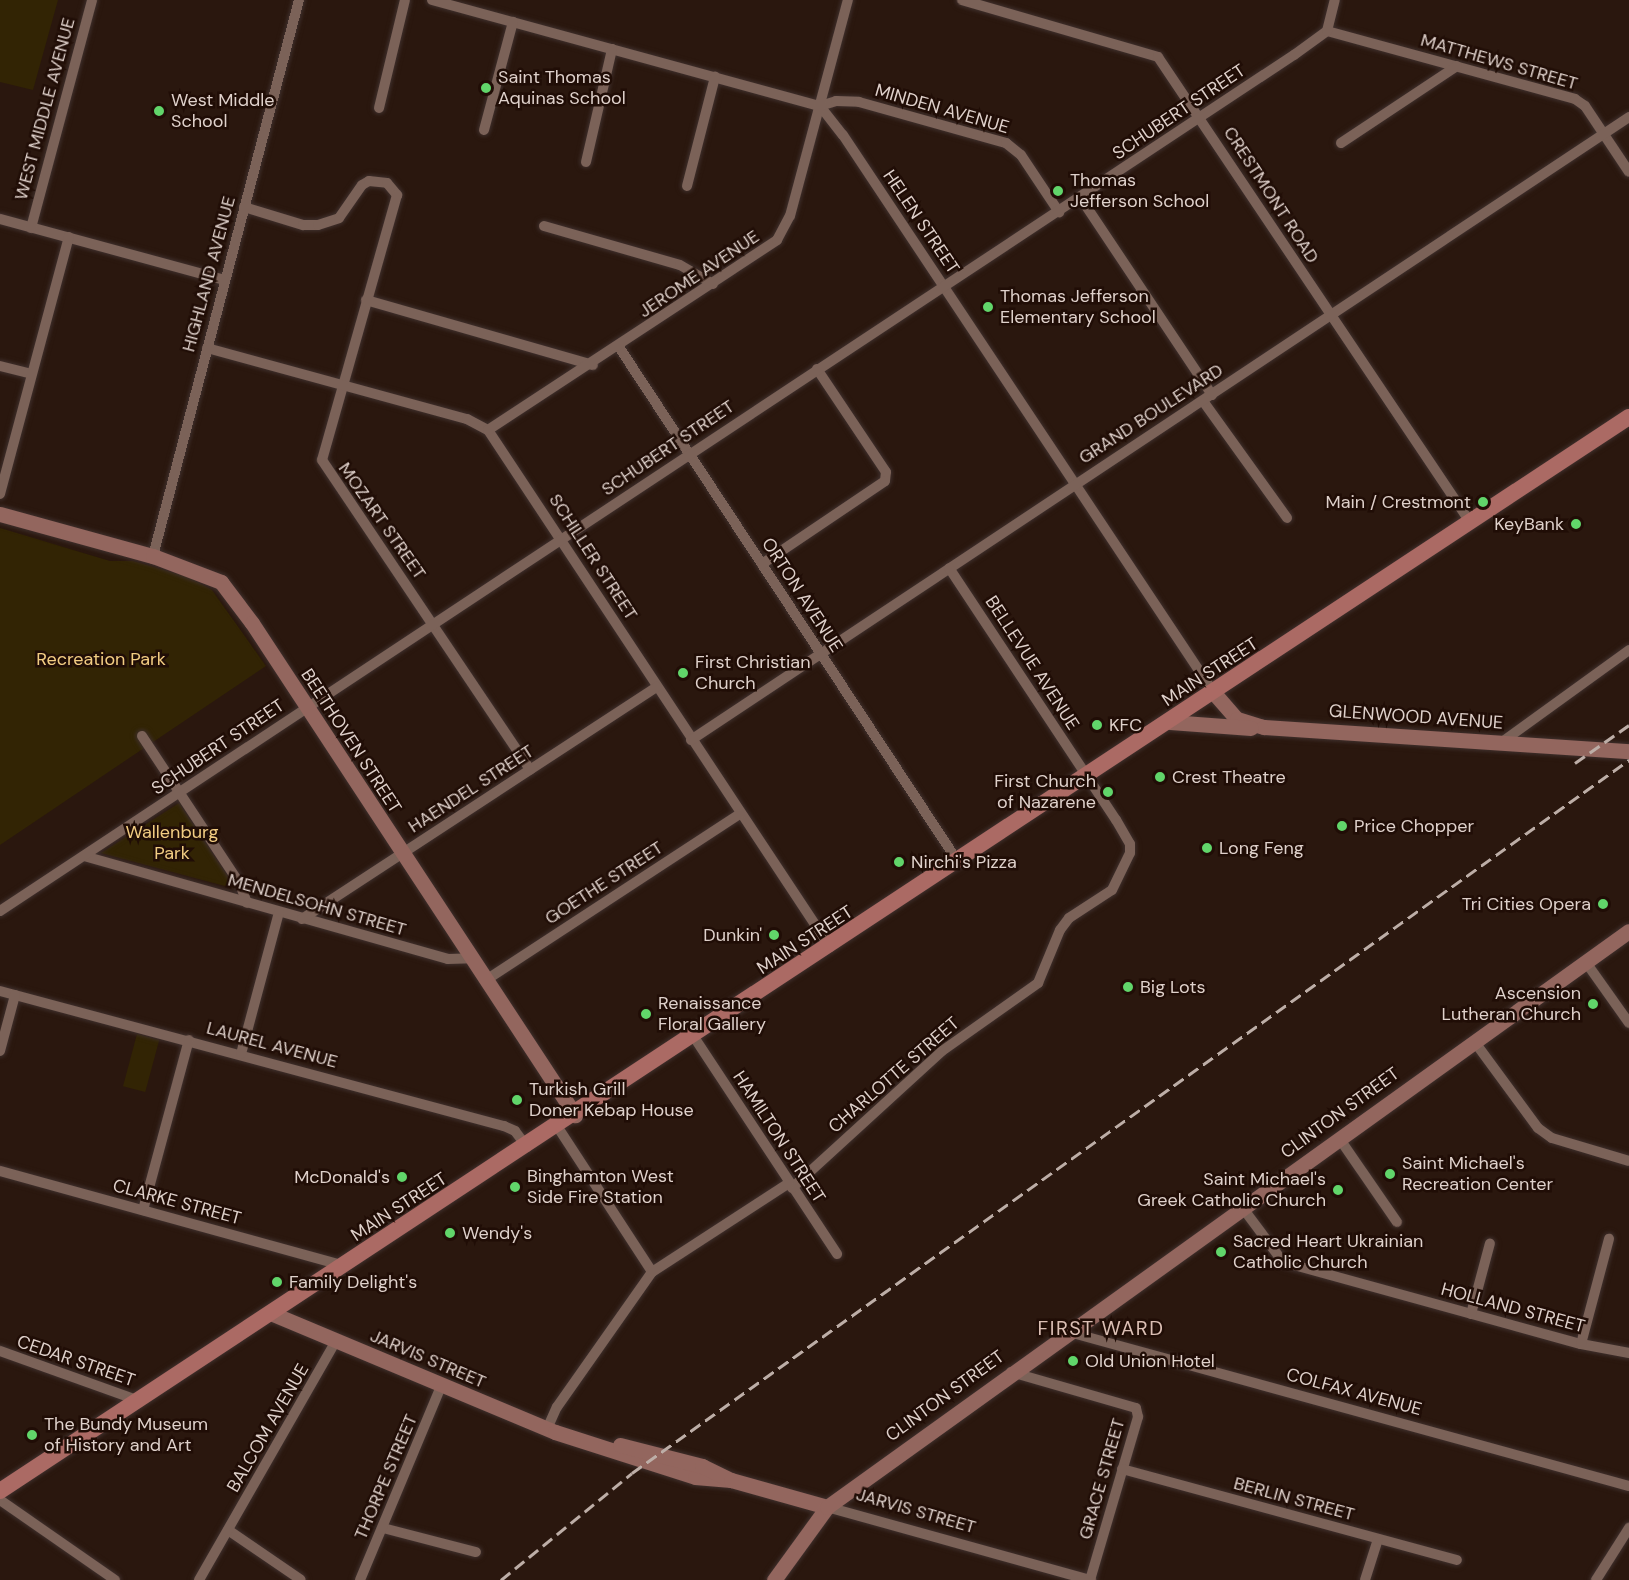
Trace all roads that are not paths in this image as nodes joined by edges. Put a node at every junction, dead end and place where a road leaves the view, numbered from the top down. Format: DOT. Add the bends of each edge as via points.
graph roads {
  1 [pos="92,0"];
  2 [pos="299,0"];
  3 [pos="405,0"];
  4 [pos="432,0"];
  5 [pos="848,0"];
  6 [pos="962,0"];
  7 [pos="1335,0"];
  8 [pos="513,22"];
  9 [pos="1327,31"];
  10 [pos="612,49"];
  11 [pos="1457,66"];
  12 [pos="715,77"];
  13 [pos="820,106"];
  14 [pos="379,108"];
  15 [pos="1199,116"];
  16 [pos="1629,117"];
  17 [pos="484,130"];
  18 [pos="1604,134"];
  19 [pos="1341,143"];
  20 [pos="586,162"];
  21 [pos="1629,172"];
  22 [pos="687,186"];
  23 [pos="1080,197"];
  24 [pos="244,207"];
  25 [pos="1059,212"];
  26 [pos="0,219"];
  27 [pos="544,226"];
  28 [pos="31,228"];
  29 [pos="69,237"];
  30 [pos="225,280"];
  31 [pos="712,284"];
  32 [pos="945,287"];
  33 [pos="366,300"];
  34 [pos="1330,315"];
  35 [pos="619,347"];
  36 [pos="207,348"];
  37 [pos="593,364"];
  38 [pos="0,366"];
  39 [pos="817,369"];
  40 [pos="31,374"];
  41 [pos="342,384"];
  42 [pos="1207,398"];
  43 [pos="1629,417"];
  44 [pos="488,430"];
  45 [pos="688,453"];
  46 [pos="1074,483"];
  47 [pos="0,494"];
  48 [pos="0,514"];
  49 [pos="1287,518"];
  50 [pos="1470,522"];
  51 [pos="561,539"];
  52 [pos="153,556"];
  53 [pos="762,564"];
  54 [pos="950,568"];
  55 [pos="432,624"];
  56 [pos="1629,650"];
  57 [pos="821,654"];
  58 [pos="657,687"];
  59 [pos="1214,693"];
  60 [pos="307,708"];
  61 [pos="1170,722"];
  62 [pos="1264,727"];
  63 [pos="142,736"];
  64 [pos="691,740"];
  65 [pos="1502,742"];
  66 [pos="1629,751"];
  67 [pos="530,770"];
  68 [pos="1087,777"];
  69 [pos="180,792"];
  70 [pos="740,814"];
  71 [pos="402,854"];
  72 [pos="84,856"];
  73 [pos="958,862"];
  74 [pos="1112,890"];
  75 [pos="247,903"];
  76 [pos="0,911"];
  77 [pos="279,912"];
  78 [pos="302,919"];
  79 [pos="1629,931"];
  80 [pos="830,947"];
  81 [pos="472,958"];
  82 [pos="1586,962"];
  83 [pos="486,980"];
  84 [pos="0,991"];
  85 [pos="15,995"];
  86 [pos="1629,1023"];
  87 [pos="694,1036"];
  88 [pos="189,1040"];
  89 [pos="1474,1041"];
  90 [pos="0,1051"];
  91 [pos="241,1054"];
  92 [pos="575,1115"];
  93 [pos="557,1126"];
  94 [pos="1338,1138"];
  95 [pos="527,1147"];
  96 [pos="1629,1161"];
  97 [pos="0,1172"];
  98 [pos="790,1185"];
  99 [pos="1242,1207"];
  100 [pos="143,1210"];
  101 [pos="1397,1222"];
  102 [pos="1609,1239"];
  103 [pos="1490,1243"];
  104 [pos="837,1254"];
  105 [pos="345,1266"];
  106 [pos="652,1272"];
  107 [pos="273,1314"];
  108 [pos="1471,1314"];
  109 [pos="1069,1332"];
  110 [pos="336,1341"];
  111 [pos="1581,1344"];
  112 [pos="0,1351"];
  113 [pos="1629,1353"];
  114 [pos="1011,1372"];
  115 [pos="441,1386"];
  116 [pos="140,1401"];
  117 [pos="547,1429"];
  118 [pos="1122,1469"];
  119 [pos="1629,1486"];
  120 [pos="0,1491"];
  121 [pos="0,1500"];
  122 [pos="827,1507"];
  123 [pos="383,1528"];
  124 [pos="1629,1528"];
  125 [pos="228,1530"];
  126 [pos="1378,1539"];
  127 [pos="476,1552"];
  128 [pos="1457,1560"];
  129 [pos="115,1580"];
  130 [pos="199,1580"];
  131 [pos="301,1580"];
  132 [pos="360,1580"];
  133 [pos="774,1580"];
  134 [pos="1090,1580"];
  135 [pos="1365,1580"];
  136 [pos="1596,1580"];
  1 -- 28 [label="street, WEST MIDDLE AVENUE"];
  2 -- 24 [label="street, HIGHLAND AVENUE"];
  3 -- 14 [label="street"];
  4 -- 8 [label="street"];
  5 -- 13 [label="street, JEROME AVENUE"];
  6 -- 15 [label="street, CRESTMONT ROAD" via="1150,53 1158,57"];
  7 -- 9 [label="street"];
  8 -- 10 [label="street"];
  8 -- 17 [label="street"];
  9 -- 11 [label="street, MATTHEWS STREET"];
  9 -- 15 [label="street, SCHUBERT STREET"];
  10 -- 12 [label="street"];
  10 -- 20 [label="street"];
  11 -- 18 [label="street, MATTHEWS STREET" via="1575,99 1585,106"];
  11 -- 19 [label="street"];
  12 -- 13 [label="street"];
  12 -- 22 [label="street"];
  13 -- 25 [label="street, MINDEN AVENUE" via="836,101 860,102 1005,143 1021,155"];
  13 -- 31 [label="street, JEROME AVENUE" via="783,231 770,248"];
  13 -- 32 [label="street, HELEN STREET"];
  15 -- 23 [label="street, SCHUBERT STREET"];
  15 -- 34 [label="street, CRESTMONT ROAD"];
  16 -- 18 [label="street, GRAND BOULEVARD"];
  18 -- 21 [label="street, MATTHEWS STREET"];
  18 -- 34 [label="street, GRAND BOULEVARD"];
  23 -- 25 [label="street, SCHUBERT STREET"];
  23 -- 42 [label="street"];
  24 -- 30 [label="street, HIGHLAND AVENUE"];
  24 -- 33 [label="street, MOZART STREET" via="303,225 330,223 348,207 362,185 378,179 387,183 397,195"];
  25 -- 32 [label="street, SCHUBERT STREET"];
  26 -- 28 [label="street"];
  27 -- 31 [label="street" via="680,265"];
  28 -- 29 [label="street"];
  29 -- 30 [label="street"];
  29 -- 40 [label="street"];
  30 -- 36 [label="street, HIGHLAND AVENUE"];
  31 -- 35 [label="street, JEROME AVENUE"];
  32 -- 39 [label="street, SCHUBERT STREET"];
  32 -- 46 [label="street, HELEN STREET"];
  33 -- 37 [label="street"];
  33 -- 41 [label="street, MOZART STREET"];
  34 -- 42 [label="street, GRAND BOULEVARD"];
  34 -- 50 [label="street, CRESTMONT ROAD"];
  35 -- 37 [label="street, JEROME AVENUE"];
  35 -- 45 [label="street, ORTON AVENUE"];
  36 -- 41 [label="street"];
  36 -- 52 [label="street, HIGHLAND AVENUE"];
  37 -- 44 [label="street, JEROME AVENUE"];
  38 -- 40 [label="street"];
  39 -- 45 [label="street, SCHUBERT STREET"];
  39 -- 53 [label="street" via="886,472 885,481"];
  40 -- 47 [label="street"];
  41 -- 44 [label="street" via="467,420"];
  41 -- 55 [label="street, MOZART STREET" via="322,456 325,469 364,520"];
  42 -- 46 [label="street, GRAND BOULEVARD"];
  42 -- 49 [label="street"];
  43 -- 50 [label="main road, MAIN STREET"];
  44 -- 51 [label="street, SCHILLER STREET"];
  45 -- 51 [label="street, SCHUBERT STREET"];
  45 -- 53 [label="street, ORTON AVENUE"];
  46 -- 54 [label="street, GRAND BOULEVARD"];
  46 -- 59 [label="street, HELEN STREET"];
  48 -- 52 [label="street, BEETHOVEN STREET"];
  50 -- 59 [label="main road, MAIN STREET"];
  51 -- 55 [label="street, SCHUBERT STREET"];
  51 -- 58 [label="street, SCHILLER STREET"];
  52 -- 60 [label="street, BEETHOVEN STREET" via="220,582"];
  53 -- 57 [label="street, ORTON AVENUE"];
  54 -- 57 [label="street, GRAND BOULEVARD"];
  54 -- 68 [label="street, BELLEVUE AVENUE"];
  55 -- 60 [label="street, SCHUBERT STREET"];
  55 -- 67 [label="street, MOZART STREET"];
  56 -- 65 [label="street"];
  57 -- 64 [label="street, GRAND BOULEVARD"];
  57 -- 73 [label="street, ORTON AVENUE"];
  58 -- 64 [label="street, SCHILLER STREET"];
  58 -- 67 [label="street, HAENDEL STREET"];
  59 -- 61 [label="main road, MAIN STREET"];
  59 -- 62 [label="street, GLENWOOD AVENUE" via="1237,718"];
  60 -- 69 [label="street, SCHUBERT STREET"];
  60 -- 71 [label="street, BEETHOVEN STREET"];
  61 -- 62 [label="street"];
  61 -- 68 [label="main road, MAIN STREET"];
  62 -- 65 [label="street, GLENWOOD AVENUE"];
  63 -- 69 [label="street"];
  64 -- 70 [label="street, SCHILLER STREET"];
  65 -- 66 [label="street, GLENWOOD AVENUE"];
  67 -- 71 [label="street, HAENDEL STREET"];
  68 -- 73 [label="main road, MAIN STREET"];
  68 -- 74 [label="street, BELLEVUE AVENUE" via="1130,844 1125,867"];
  69 -- 72 [label="street, SCHUBERT STREET"];
  69 -- 75 [label="street" via="240,884"];
  70 -- 80 [label="street, SCHILLER STREET"];
  70 -- 83 [label="street, GOETHE STREET"];
  71 -- 78 [label="street, HAENDEL STREET"];
  71 -- 81 [label="street, BEETHOVEN STREET"];
  72 -- 75 [label="street, MENDELSOHN STREET"];
  72 -- 76 [label="street, SCHUBERT STREET"];
  73 -- 80 [label="main road, MAIN STREET"];
  74 -- 98 [label="street, CHARLOTTE STREET" via="1069,918 1038,983 942,1052"];
  75 -- 77 [label="street, MENDELSOHN STREET"];
  77 -- 78 [label="street, MENDELSOHN STREET"];
  77 -- 91 [label="street"];
  78 -- 81 [label="street, MENDELSOHN STREET" via="448,959"];
  79 -- 82 [label="street, CLINTON STREET"];
  80 -- 87 [label="main road, MAIN STREET"];
  81 -- 83 [label="street, BEETHOVEN STREET"];
  82 -- 86 [label="street"];
  82 -- 89 [label="street, CLINTON STREET"];
  83 -- 92 [label="street, BEETHOVEN STREET"];
  84 -- 85 [label="street, LAUREL AVENUE"];
  85 -- 88 [label="street, LAUREL AVENUE"];
  85 -- 90 [label="street"];
  87 -- 92 [label="main road, MAIN STREET"];
  87 -- 98 [label="street, HAMILTON STREET"];
  88 -- 91 [label="street, LAUREL AVENUE"];
  88 -- 100 [label="street"];
  89 -- 94 [label="street, CLINTON STREET"];
  89 -- 96 [label="street" via="1538,1128 1552,1138"];
  91 -- 95 [label="street, LAUREL AVENUE" via="504,1126 515,1131"];
  92 -- 93 [label="main road, MAIN STREET"];
  93 -- 95 [label="main road, MAIN STREET"];
  93 -- 106 [label="street"];
  94 -- 99 [label="street, CLINTON STREET"];
  94 -- 101 [label="street"];
  95 -- 105 [label="main road, MAIN STREET"];
  97 -- 100 [label="street, CLARKE STREET"];
  98 -- 104 [label="street, HAMILTON STREET"];
  98 -- 106 [label="street, CHARLOTTE STREET"];
  99 -- 108 [label="street, HOLLAND STREET" via="1283,1262"];
  99 -- 109 [label="street, CLINTON STREET"];
  100 -- 105 [label="street, CLARKE STREET"];
  102 -- 111 [label="street"];
  103 -- 108 [label="street"];
  105 -- 107 [label="main road, MAIN STREET"];
  106 -- 117 [label="street, CHARLOTTE STREET" via="558,1407"];
  107 -- 110 [label="street, JARVIS STREET"];
  107 -- 116 [label="main road, MAIN STREET"];
  108 -- 111 [label="street, HOLLAND STREET"];
  109 -- 114 [label="street, CLINTON STREET"];
  109 -- 119 [label="street, COLFAX AVENUE"];
  110 -- 115 [label="street, JARVIS STREET"];
  110 -- 125 [label="street, BALCOM AVENUE"];
  111 -- 113 [label="street, HOLLAND STREET"];
  112 -- 116 [label="street, CEDAR STREET"];
  114 -- 118 [label="street, GRACE STREET" via="1136,1408 1138,1417"];
  114 -- 122 [label="street, CLINTON STREET"];
  115 -- 117 [label="street, JARVIS STREET"];
  115 -- 123 [label="street, THORPE STREET"];
  116 -- 120 [label="main road, MAIN STREET"];
  117 -- 122 [label="street, JARVIS STREET" via="702,1466 731,1480"];
  118 -- 126 [label="street, BERLIN STREET"];
  118 -- 134 [label="street, GRACE STREET"];
  121 -- 129 [label="street"];
  122 -- 133 [label="street, CLINTON STREET"];
  122 -- 134 [label="street, JARVIS STREET"];
  123 -- 127 [label="street"];
  123 -- 132 [label="street, THORPE STREET"];
  124 -- 136 [label="street"];
  125 -- 130 [label="street, BALCOM AVENUE"];
  125 -- 131 [label="street"];
  126 -- 128 [label="street, BERLIN STREET"];
  126 -- 135 [label="street"];
}
